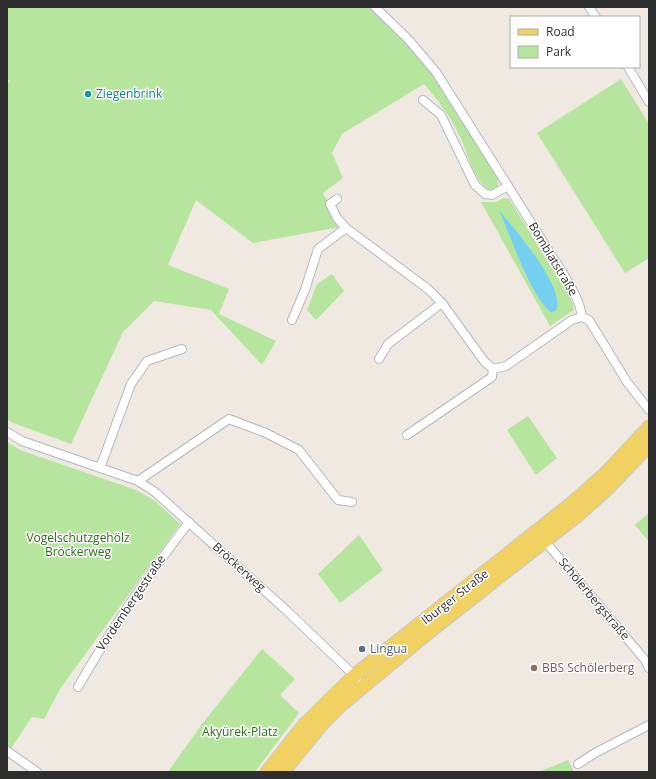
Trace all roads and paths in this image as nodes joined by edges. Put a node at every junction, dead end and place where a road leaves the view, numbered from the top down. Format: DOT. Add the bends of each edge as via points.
graph roads {
  1 [pos="375,7"];
  2 [pos="589,7"];
  3 [pos="595,16"];
  4 [pos="629,68"];
  5 [pos="424,100"];
  6 [pos="649,102"];
  7 [pos="508,186"];
  8 [pos="336,198"];
  9 [pos="346,228"];
  10 [pos="442,304"];
  11 [pos="582,317"];
  12 [pos="292,320"];
  13 [pos="182,349"];
  14 [pos="379,358"];
  15 [pos="494,369"];
  16 [pos="649,410"];
  17 [pos="649,427"];
  18 [pos="7,432"];
  19 [pos="407,435"];
  20 [pos="649,445"];
  21 [pos="100,468"];
  22 [pos="138,481"];
  23 [pos="352,502"];
  24 [pos="189,522"];
  25 [pos="541,536"];
  26 [pos="648,662"];
  27 [pos="359,680"];
  28 [pos="78,687"];
  29 [pos="649,725"];
  30 [pos="7,751"];
  31 [pos="578,764"];
  32 [pos="37,772"];
  33 [pos="266,772"];
  34 [pos="282,772"];
  1 -- 7 [label="street, Bomblatstraße" via="408,39 436,72"];
  2 -- 3 [label="street"];
  4 -- 6 [label="street"];
  5 -- 7 [label="street" via="441,115 475,184 485,194 492,195"];
  7 -- 11 [label="street, Bomblatstraße" via="576,296"];
  8 -- 9 [label="street" via="330,204"];
  9 -- 10 [label="street" via="428,289"];
  9 -- 12 [label="street" via="318,249"];
  10 -- 14 [label="street" via="388,344"];
  10 -- 15 [label="street" via="484,361"];
  11 -- 15 [label="street" via="572,320 506,366"];
  11 -- 16 [label="street, Bomblatstraße" via="589,320 627,382"];
  13 -- 21 [label="street" via="147,361 131,384"];
  15 -- 19 [label="street" via="492,377"];
  17 -- 25 [label="main road, Iburger Straße"];
  18 -- 21 [label="street, Bröckerweg" via="22,441"];
  20 -- 25 [label="main road, Iburger Straße" via="606,490"];
  21 -- 22 [label="street, Bröckerweg"];
  22 -- 23 [label="street" via="229,419 266,433 299,450 338,500"];
  22 -- 24 [label="street, Bröckerweg" via="155,492"];
  24 -- 27 [label="street, Bröckerweg"];
  24 -- 28 [label="street, Vordembergestraße" via="133,596"];
  25 -- 26 [label="street, Schölerbergstraße"];
  25 -- 27 [label="main road, Iburger Straße"];
  27 -- 33 [label="main road, Iburger Straße" via="318,709"];
  27 -- 34 [label="main road, Iburger Straße"];
  29 -- 31 [label="street"];
  30 -- 32 [label="street"];
}
